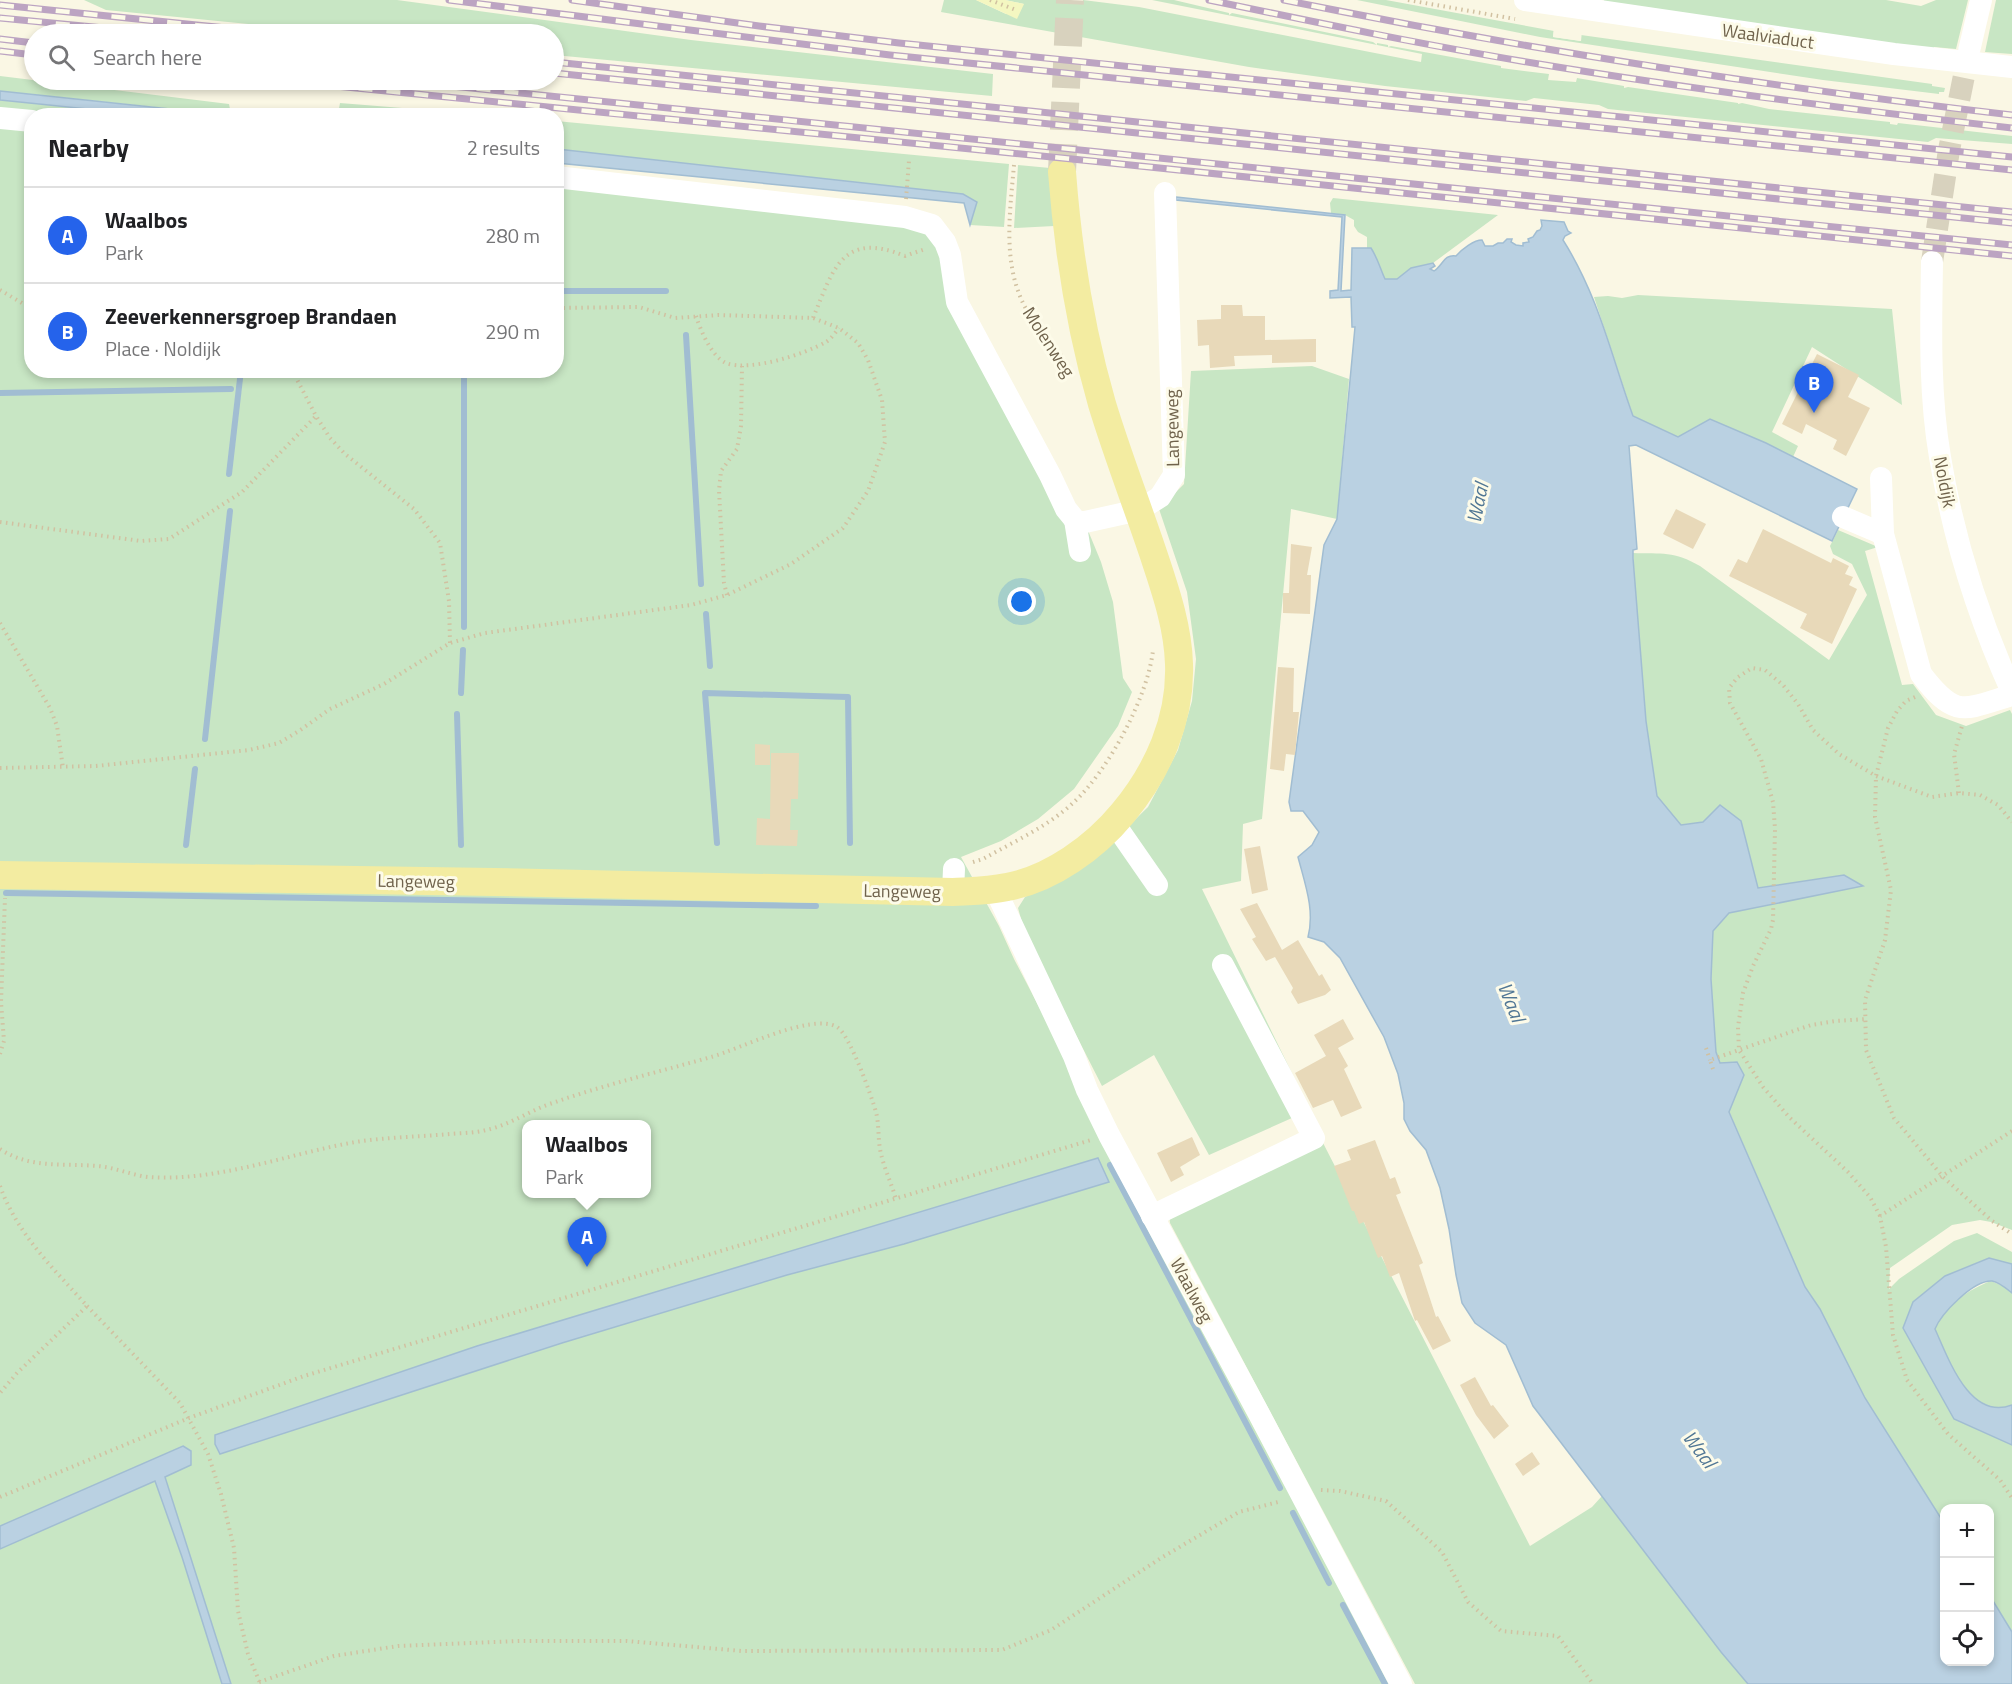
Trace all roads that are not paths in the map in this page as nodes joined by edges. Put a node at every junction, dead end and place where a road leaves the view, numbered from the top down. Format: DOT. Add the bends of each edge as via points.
graph roads {
  1 [pos="1981,0"];
  2 [pos="1523,10"];
  3 [pos="1969,51"];
  4 [pos="2012,67"];
  5 [pos="0,118"];
  6 [pos="24,120"];
  7 [pos="1062,172"];
  8 [pos="564,178"];
  9 [pos="1165,193"];
  10 [pos="1932,262"];
  11 [pos="1881,478"];
  12 [pos="1139,510"];
  13 [pos="1843,517"];
  14 [pos="1075,520"];
  15 [pos="1883,534"];
  16 [pos="1080,551"];
  17 [pos="2012,694"];
  18 [pos="1114,823"];
  19 [pos="2,875"];
  20 [pos="1157,885"];
  21 [pos="995,889"];
  22 [pos="1223,965"];
  23 [pos="1152,1216"];
  24 [pos="1401,1684"];
  1 -- 3 [label="street"];
  2 -- 4 [label="street, Waalviaduct" via="1555,5"];
  5 -- 6 [label="street"];
  7 -- 12 [label="main road, Molenweg" via="1066,225 1083,329 1103,406"];
  8 -- 14 [label="street" via="905,217 932,225 950,255 957,302"];
  9 -- 12 [label="street, Langeweg" via="1174,475 1160,497"];
  10 -- 17 [label="street, Noldijk" via="1930,328 1940,456 1954,525"];
  11 -- 15 [label="street"];
  12 -- 14 [label="street" via="1085,522"];
  12 -- 18 [label="main road, Langeweg" via="1176,632 1176,704 1169,736 1155,767"];
  13 -- 15 [label="street"];
  14 -- 16 [label="street"];
  15 -- 17 [label="street, Noldijk" via="1921,674 1933,690 1948,703 1967,709"];
  18 -- 20 [label="street"];
  18 -- 21 [label="main road, Langeweg" via="1058,867 1029,881"];
  19 -- 21 [label="main road, Langeweg" via="494,882 953,880"];
  21 -- 23 [label="street, Waalweg" via="1109,1135"];
  22 -- 23 [label="street" via="1314,1138"];
  23 -- 24 [label="street, Waalweg"];
}
